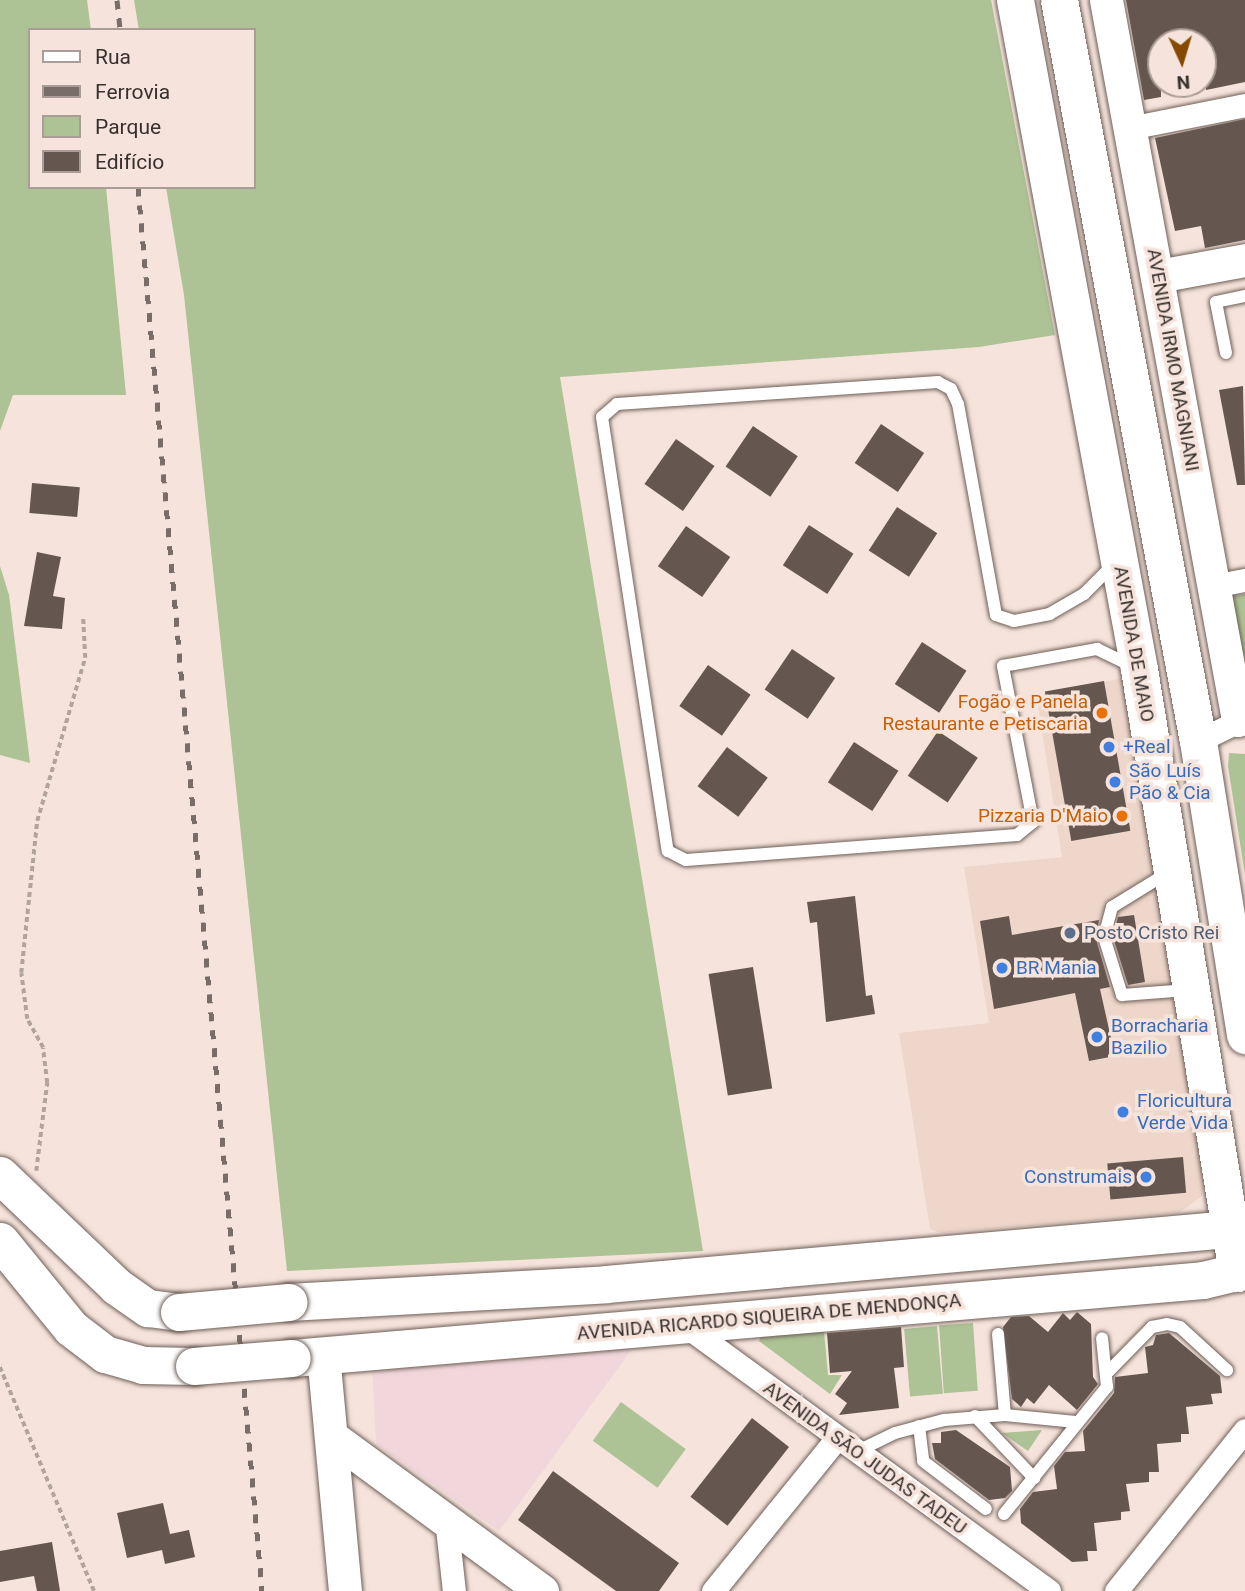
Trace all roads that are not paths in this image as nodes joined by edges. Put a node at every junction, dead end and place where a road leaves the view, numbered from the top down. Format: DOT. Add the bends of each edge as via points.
graph roads {
  1 [pos="1015,0"];
  2 [pos="1059,0"];
  3 [pos="1106,0"];
  4 [pos="1245,105"];
  5 [pos="1129,128"];
  6 [pos="1082,132"];
  7 [pos="1044,145"];
  8 [pos="1245,260"];
  9 [pos="1158,276"];
  10 [pos="1245,296"];
  11 [pos="1226,353"];
  12 [pos="1118,560"];
  13 [pos="1245,580"];
  14 [pos="1213,586"];
  15 [pos="1139,669"];
  16 [pos="1243,723"];
  17 [pos="1198,741"];
  18 [pos="1153,751"];
  19 [pos="1172,870"];
  20 [pos="1191,1003"];
  21 [pos="1243,1019"];
  22 [pos="0,1175"];
  23 [pos="1228,1230"];
  24 [pos="0,1241"];
  25 [pos="1242,1277"];
  26 [pos="678,1278"];
  27 [pos="606,1284"];
  28 [pos="684,1324"];
  29 [pos="610,1331"];
  30 [pos="999,1334"];
  31 [pos="1102,1338"];
  32 [pos="307,1356"];
  33 [pos="1227,1370"];
  34 [pos="1107,1374"];
  35 [pos="1005,1415"];
  36 [pos="975,1416"];
  37 [pos="1076,1422"];
  38 [pos="919,1426"];
  39 [pos="1245,1430"];
  40 [pos="331,1436"];
  41 [pos="836,1439"];
  42 [pos="856,1452"];
  43 [pos="1034,1478"];
  44 [pos="986,1509"];
  45 [pos="1004,1514"];
  46 [pos="446,1519"];
  47 [pos="345,1591"];
  48 [pos="454,1591"];
  49 [pos="542,1591"];
  50 [pos="713,1591"];
  51 [pos="1048,1591"];
  52 [pos="1116,1591"];
  1 -- 7 [label="main road, AVENIDA DE MAIO"];
  2 -- 6 [label="main road"];
  3 -- 5 [label="street, AVENIDA IRMO MAGNIANI"];
  4 -- 5 [label="street"];
  5 -- 9 [label="street, AVENIDA IRMO MAGNIANI"];
  6 -- 7 [label="main road"];
  6 -- 17 [label="main road"];
  7 -- 12 [label="main road, AVENIDA DE MAIO"];
  8 -- 9 [label="street"];
  9 -- 14 [label="street, AVENIDA IRMO MAGNIANI"];
  10 -- 11 [label="lane" via="1216,302"];
  12 -- 15 [label="main road, AVENIDA DE MAIO"];
  12 -- 15 [label="lane" via="1084,594 1050,614 1014,621 996,615 961,415 951,389 938,382 617,404 602,417 668,851 686,860 1017,835 1033,822 1003,666 1097,649"];
  13 -- 14 [label="street"];
  14 -- 16 [label="street, AVENIDA IRMO MAGNIANI"];
  15 -- 18 [label="main road, AVENIDA DE MAIO"];
  16 -- 17 [label="street"];
  17 -- 18 [label="main road"];
  17 -- 21 [label="main road"];
  18 -- 19 [label="main road, AVENIDA DE MAIO"];
  19 -- 20 [label="main road, AVENIDA DE MAIO"];
  19 -- 20 [label="lane" via="1112,907 1104,937 1122,995"];
  20 -- 21 [label="main road"];
  20 -- 23 [label="main road, AVENIDA DE MAIO"];
  22 -- 27 [label="main road, bridge" via="116,1286 148,1308 179,1312"];
  23 -- 25 [label="main road, AVENIDA DE MAIO"];
  23 -- 26 [label="main road"];
  24 -- 32 [label="main road, AVENIDA RICARDO SIQUEIRA DE MENDONÇA, bridge" via="71,1328 105,1354 143,1365 194,1366"];
  25 -- 28 [label="main road, AVENIDA RICARDO SIQUEIRA DE MENDONÇA"];
  26 -- 27 [label="main road"];
  26 -- 28 [label="main road"];
  27 -- 29 [label="main road"];
  28 -- 29 [label="main road, AVENIDA RICARDO SIQUEIRA DE MENDONÇA"];
  28 -- 41 [label="street, AVENIDA SÃO JUDAS TADEU"];
  29 -- 32 [label="main road, AVENIDA RICARDO SIQUEIRA DE MENDONÇA"];
  30 -- 35 [label="lane"];
  31 -- 34 [label="lane"];
  32 -- 40 [label="street"];
  33 -- 34 [label="lane" via="1180,1327 1167,1324 1152,1327"];
  34 -- 37 [label="lane" via="1107,1387"];
  35 -- 36 [label="lane"];
  35 -- 37 [label="lane"];
  36 -- 38 [label="lane"];
  36 -- 43 [label="lane"];
  37 -- 43 [label="lane"];
  38 -- 42 [label="lane"];
  38 -- 44 [label="lane" via="923,1461"];
  39 -- 52 [label="street"];
  40 -- 46 [label="street"];
  40 -- 47 [label="street"];
  41 -- 42 [label="street, AVENIDA SÃO JUDAS TADEU"];
  41 -- 50 [label="street"];
  42 -- 51 [label="street, AVENIDA SÃO JUDAS TADEU"];
  43 -- 45 [label="lane"];
  46 -- 48 [label="street"];
  46 -- 49 [label="street"];
}
